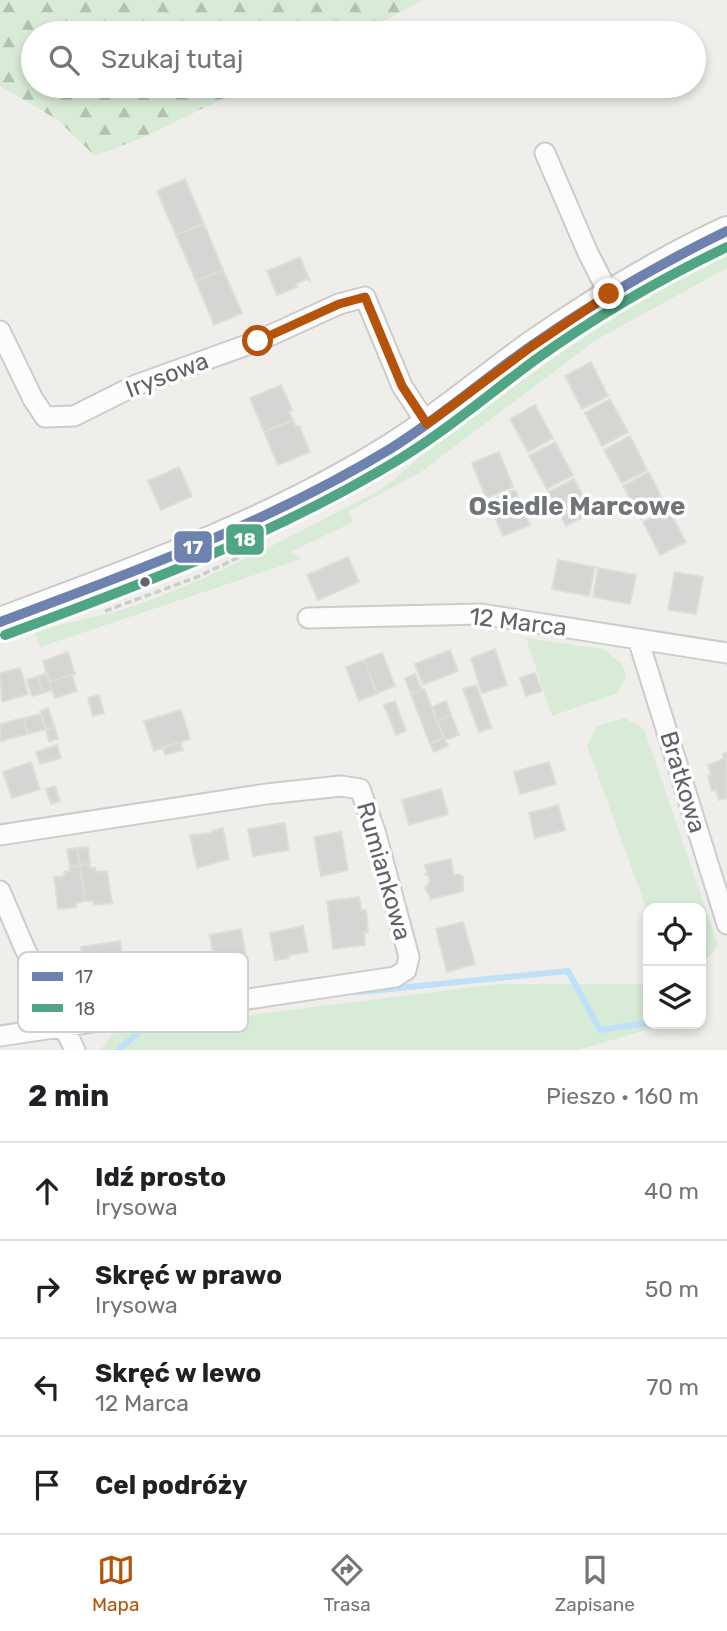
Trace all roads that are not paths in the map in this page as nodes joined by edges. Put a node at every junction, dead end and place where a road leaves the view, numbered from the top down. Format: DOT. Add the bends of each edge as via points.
graph roads {
  1 [pos="545,153"];
  2 [pos="727,231"];
  3 [pos="609,294"];
  4 [pos="0,331"];
  5 [pos="427,424"];
  6 [pos="308,618"];
  7 [pos="0,622"];
  8 [pos="638,639"];
  9 [pos="727,653"];
  10 [pos="0,835"];
  11 [pos="0,891"];
  12 [pos="727,924"];
  13 [pos="26,952"];
  14 [pos="248,999"];
  15 [pos="25,1032"];
  16 [pos="66,1032"];
  17 [pos="0,1036"];
  18 [pos="75,1050"];
  1 -- 3 [label="street"];
  2 -- 3 [label="street"];
  3 -- 5 [label="street"];
  4 -- 5 [label="street, Irysowa" via="45,418 74,416 136,385 365,297 402,386"];
  5 -- 7 [label="street" via="368,462 243,528"];
  6 -- 8 [label="street, 12 Marca" via="481,614"];
  8 -- 9 [label="street, 12 Marca"];
  8 -- 12 [label="street, Bratkowa"];
  10 -- 14 [label="street, Rumiankowa" via="267,794 341,786 360,789 409,957 405,970 395,977"];
  11 -- 13 [label="street"];
  15 -- 17 [label="street"];
  16 -- 18 [label="street"];
}
